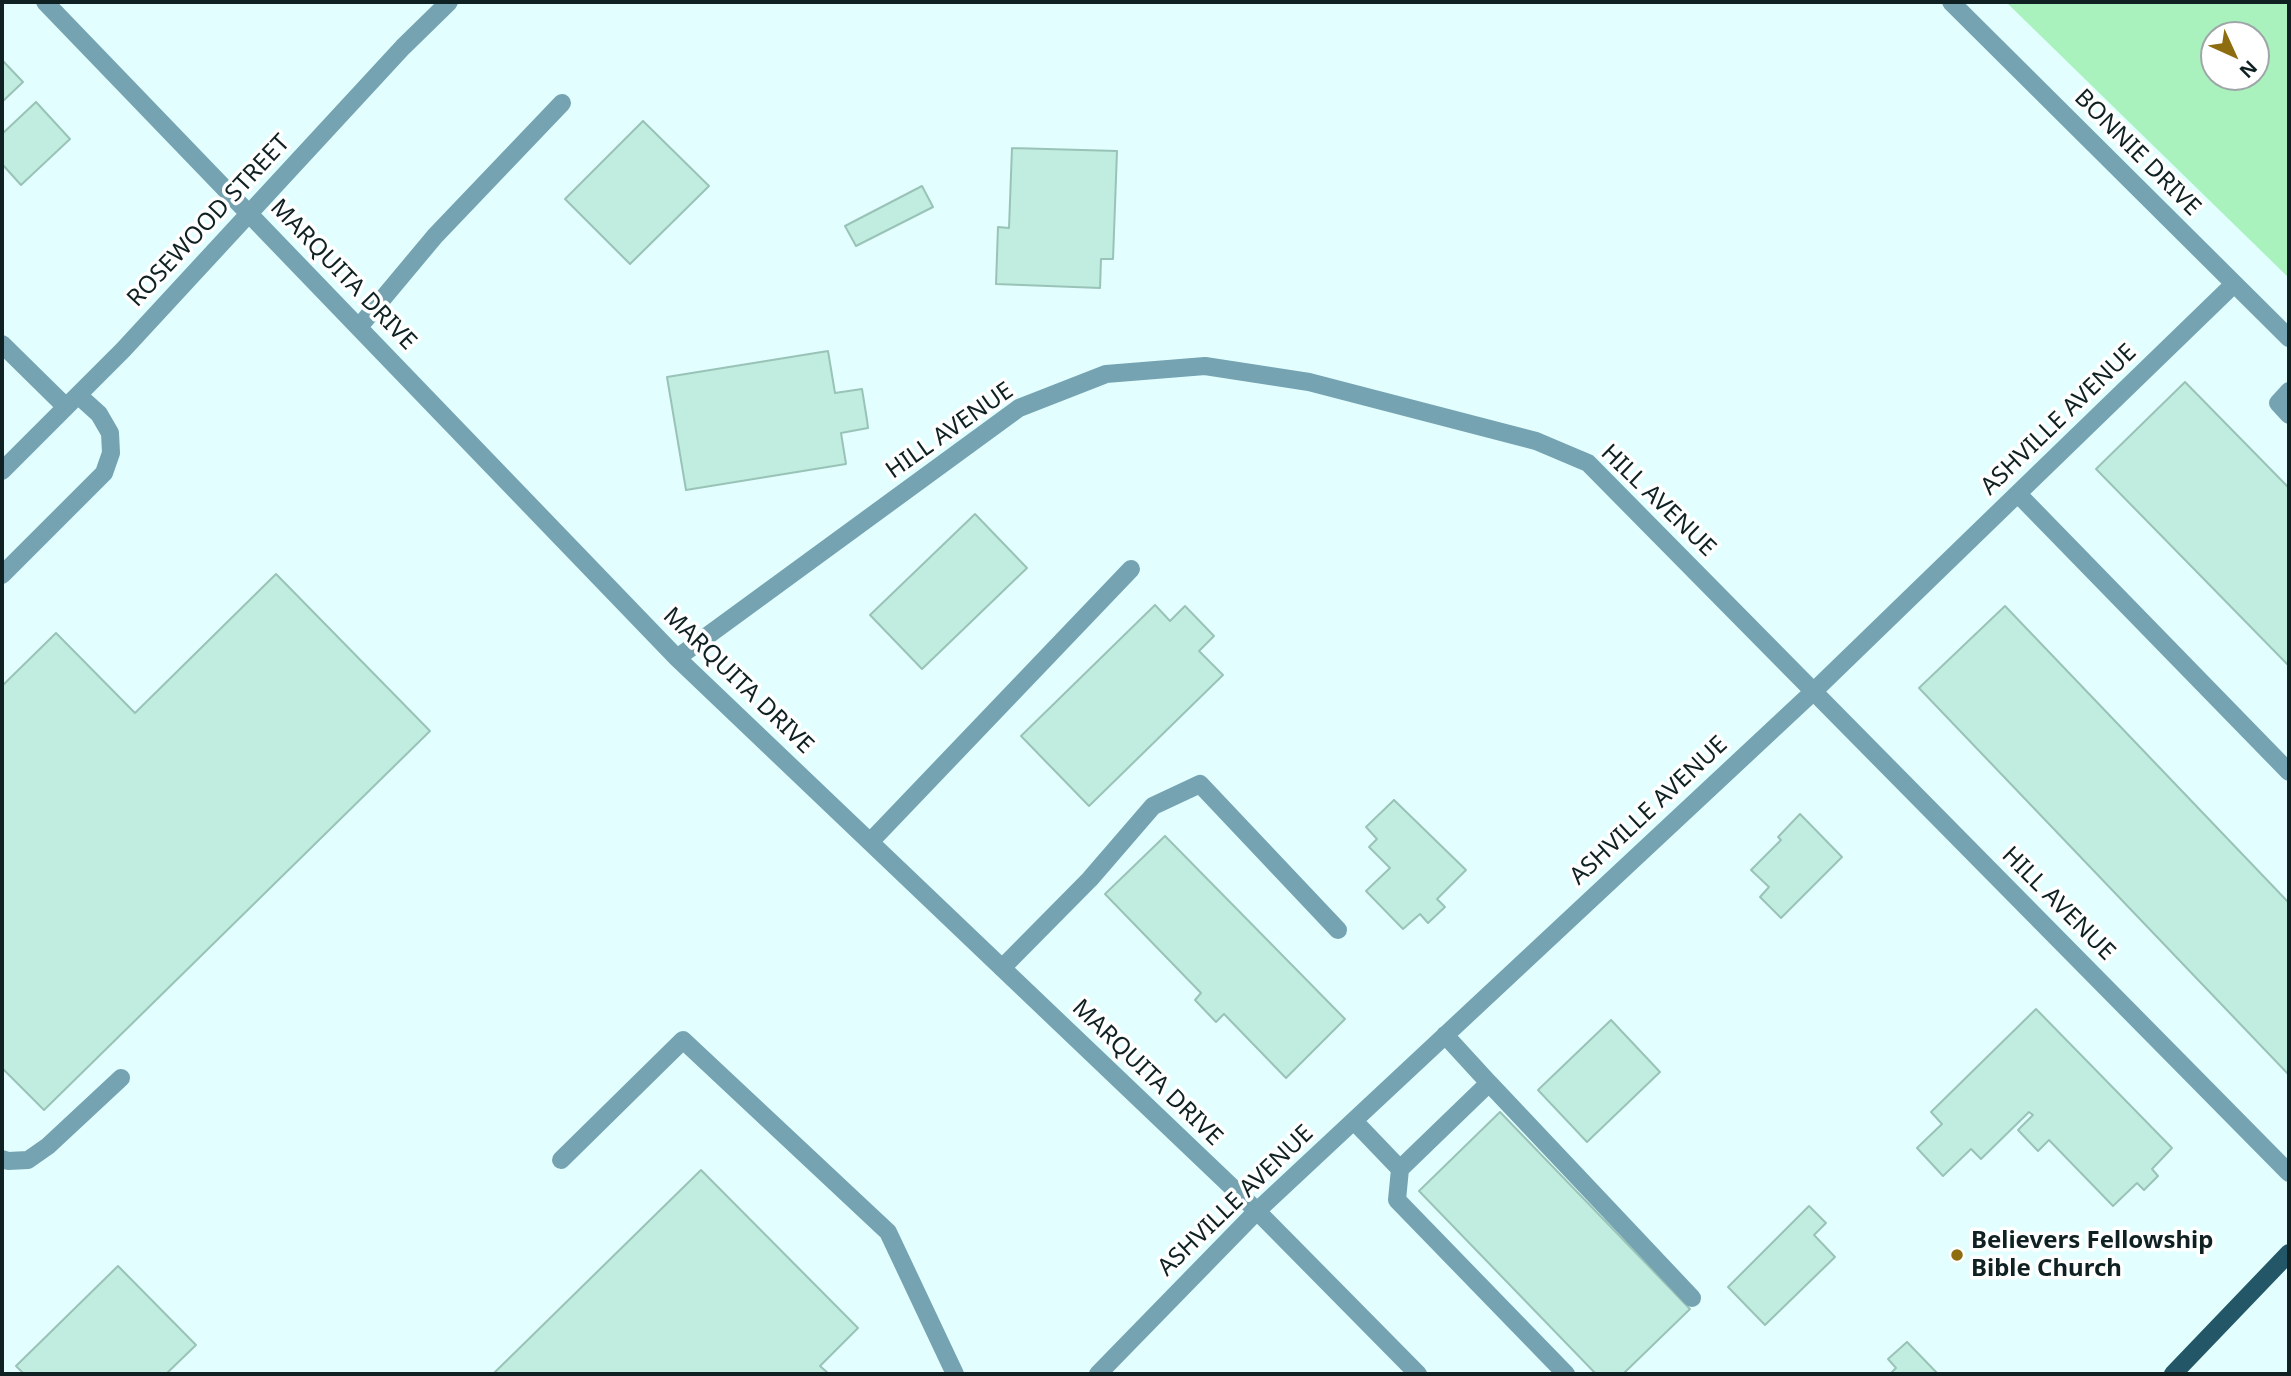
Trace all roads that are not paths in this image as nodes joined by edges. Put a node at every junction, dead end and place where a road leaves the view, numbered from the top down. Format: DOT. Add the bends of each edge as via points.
graph roads {
  1 [pos="45,2"];
  2 [pos="449,2"];
  3 [pos="1951,2"];
  4 [pos="562,103"];
  5 [pos="249,214"];
  6 [pos="2234,284"];
  7 [pos="359,327"];
  8 [pos="2289,338"];
  9 [pos="2,344"];
  10 [pos="2289,391"];
  11 [pos="72,401"];
  12 [pos="2289,415"];
  13 [pos="2,471"];
  14 [pos="2018,494"];
  15 [pos="1131,569"];
  16 [pos="2,575"];
  17 [pos="677,659"];
  18 [pos="1814,691"];
  19 [pos="2289,772"];
  20 [pos="870,842"];
  21 [pos="1338,930"];
  22 [pos="1002,968"];
  23 [pos="1445,1035"];
  24 [pos="121,1078"];
  25 [pos="1489,1083"];
  26 [pos="1354,1121"];
  27 [pos="2,1159"];
  28 [pos="561,1160"];
  29 [pos="1399,1169"];
  30 [pos="2289,1173"];
  31 [pos="1257,1211"];
  32 [pos="2289,1253"];
  33 [pos="1692,1297"];
  34 [pos="955,1374"];
  35 [pos="1098,1374"];
  36 [pos="1418,1374"];
  37 [pos="1566,1374"];
  38 [pos="2173,1374"];
  1 -- 5 [label="street, MARQUITA DRIVE"];
  2 -- 5 [label="street, ROSEWOOD STREET"];
  3 -- 6 [label="street, BONNIE DRIVE"];
  4 -- 7 [label="street" via="435,236"];
  5 -- 7 [label="street, MARQUITA DRIVE"];
  5 -- 11 [label="street, ROSEWOOD STREET"];
  6 -- 8 [label="street, BONNIE DRIVE"];
  6 -- 14 [label="street, ASHVILLE AVENUE"];
  7 -- 17 [label="street, MARQUITA DRIVE"];
  9 -- 11 [label="street"];
  10 -- 12 [label="street" via="2278,403"];
  11 -- 13 [label="street, ROSEWOOD STREET"];
  11 -- 16 [label="street" via="99,414 110,433 111,453 104,473"];
  14 -- 18 [label="street, ASHVILLE AVENUE"];
  14 -- 19 [label="street"];
  15 -- 20 [label="street"];
  17 -- 18 [label="street, HILL AVENUE" via="1019,408 1106,374 1205,366 1309,382 1536,441 1588,463"];
  17 -- 20 [label="street, MARQUITA DRIVE"];
  18 -- 23 [label="street, ASHVILLE AVENUE"];
  18 -- 30 [label="street, HILL AVENUE"];
  20 -- 22 [label="street, MARQUITA DRIVE"];
  21 -- 22 [label="street" via="1200,784 1153,806 1090,879"];
  22 -- 31 [label="street, MARQUITA DRIVE"];
  23 -- 25 [label="street"];
  23 -- 26 [label="street, ASHVILLE AVENUE"];
  24 -- 27 [label="street" via="29,1160"];
  25 -- 29 [label="street"];
  25 -- 33 [label="street"];
  26 -- 29 [label="street"];
  26 -- 31 [label="street, ASHVILLE AVENUE"];
  28 -- 34 [label="street" via="683,1040 888,1232"];
  29 -- 37 [label="street" via="1396,1200"];
  31 -- 35 [label="street, ASHVILLE AVENUE"];
  31 -- 36 [label="street, MARQUITA DRIVE"];
  32 -- 38 [label="main road"];
}
